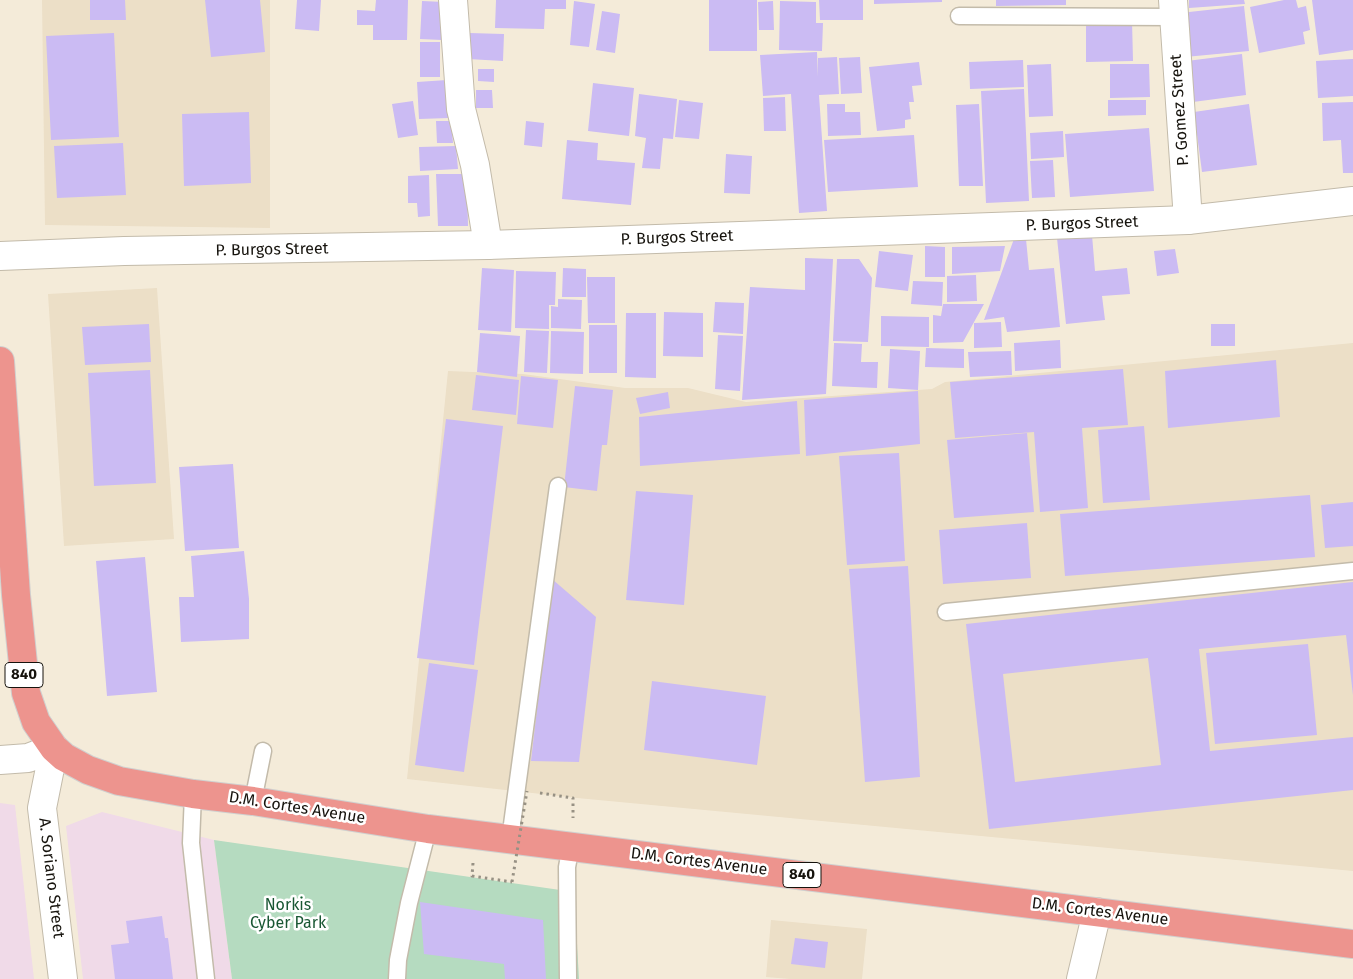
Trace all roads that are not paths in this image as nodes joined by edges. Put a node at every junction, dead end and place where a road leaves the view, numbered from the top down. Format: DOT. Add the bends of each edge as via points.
graph roads {
  1 [pos="453,0"];
  2 [pos="1173,9"];
  3 [pos="959,16"];
  4 [pos="1353,201"];
  5 [pos="1188,220"];
  6 [pos="488,245"];
  7 [pos="0,256"];
  8 [pos="0,361"];
  9 [pos="558,486"];
  10 [pos="1353,571"];
  11 [pos="946,612"];
  12 [pos="54,748"];
  13 [pos="263,751"];
  14 [pos="0,760"];
  15 [pos="193,794"];
  16 [pos="253,801"];
  17 [pos="428,829"];
  18 [pos="510,839"];
  19 [pos="571,846"];
  20 [pos="1097,912"];
  21 [pos="1353,944"];
  22 [pos="63,979"];
  23 [pos="206,979"];
  24 [pos="397,979"];
  25 [pos="568,979"];
  26 [pos="1081,979"];
  1 -- 6 [label="street" via="461,110 475,165"];
  2 -- 3 [label="lane"];
  2 -- 5 [label="street, P. Gomez Street"];
  4 -- 5 [label="street, P. Burgos Street"];
  5 -- 6 [label="street, P. Burgos Street"];
  6 -- 7 [label="street, P. Burgos Street"];
  8 -- 12 [label="highway, 840" via="26,693 36,722"];
  9 -- 18 [label="lane"];
  10 -- 11 [label="lane"];
  12 -- 14 [label="street" via="28,758"];
  12 -- 15 [label="highway, D.M. Cortes Avenue / 840" via="74,763 101,776"];
  12 -- 22 [label="street, A. Soriano Street" via="42,808"];
  13 -- 16 [label="lane"];
  15 -- 16 [label="highway, D.M. Cortes Avenue / 840"];
  15 -- 23 [label="lane" via="191,843"];
  16 -- 17 [label="highway, D.M. Cortes Avenue / 840"];
  17 -- 18 [label="highway, D.M. Cortes Avenue / 840"];
  17 -- 24 [label="lane" via="409,903"];
  18 -- 19 [label="highway, D.M. Cortes Avenue / 840"];
  19 -- 20 [label="highway, D.M. Cortes Avenue / 840"];
  19 -- 25 [label="lane" via="567,867"];
  20 -- 21 [label="highway, D.M. Cortes Avenue / 840"];
  20 -- 26 [label="street"];
}
